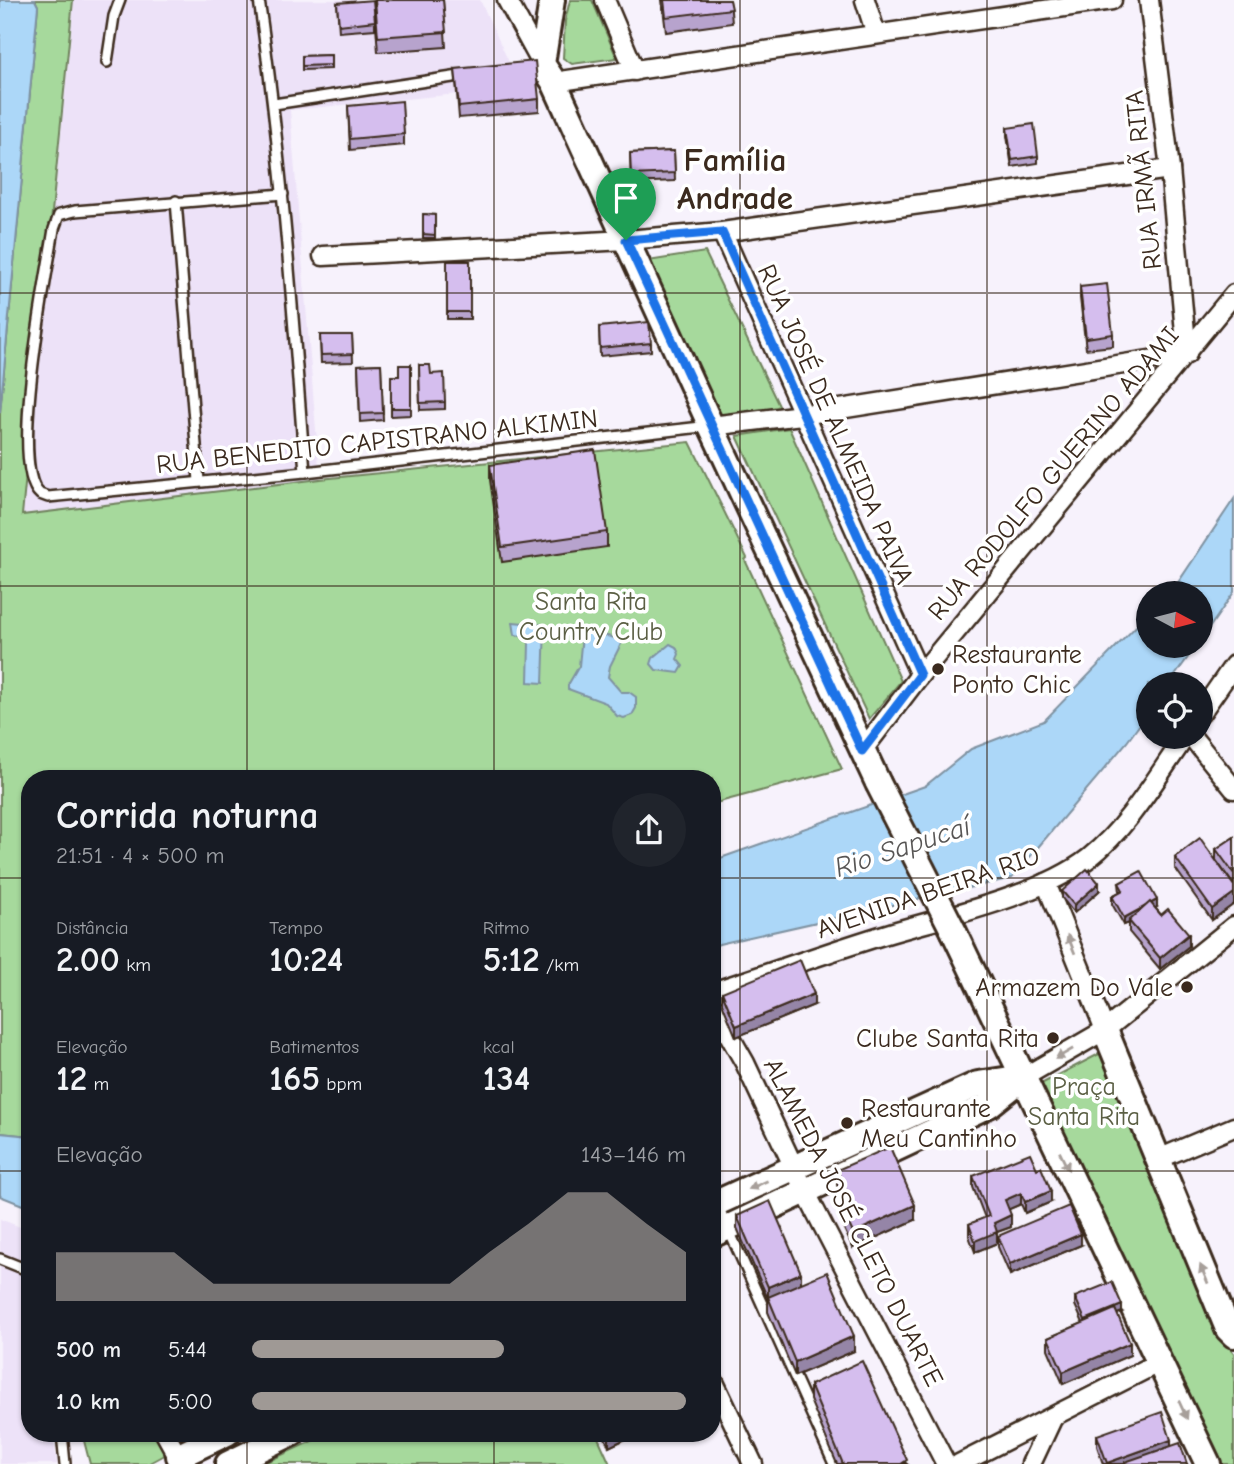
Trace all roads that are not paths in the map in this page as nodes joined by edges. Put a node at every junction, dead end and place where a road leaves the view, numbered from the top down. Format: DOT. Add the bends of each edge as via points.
graph roads {
  1 [pos="120,0"];
  2 [pos="259,0"];
  3 [pos="507,0"];
  4 [pos="552,0"];
  5 [pos="605,0"];
  6 [pos="865,0"];
  7 [pos="1112,0"];
  8 [pos="1149,0"];
  9 [pos="876,34"];
  10 [pos="107,62"];
  11 [pos="541,71"];
  12 [pos="635,71"];
  13 [pos="475,74"];
  14 [pos="274,104"];
  15 [pos="1170,169"];
  16 [pos="283,194"];
  17 [pos="176,201"];
  18 [pos="722,232"];
  19 [pos="626,240"];
  20 [pos="323,256"];
  21 [pos="1234,295"];
  22 [pos="1187,354"];
  23 [pos="802,415"];
  24 [pos="711,426"];
  25 [pos="305,472"];
  26 [pos="199,481"];
  27 [pos="1234,665"];
  28 [pos="920,675"];
  29 [pos="1213,695"];
  30 [pos="1177,749"];
  31 [pos="1202,749"];
  32 [pos="862,751"];
  33 [pos="1234,789"];
  34 [pos="1046,883"];
  35 [pos="1234,926"];
  36 [pos="721,989"];
  37 [pos="721,1020"];
  38 [pos="1105,1030"];
  39 [pos="1024,1077"];
  40 [pos="1234,1127"];
  41 [pos="1157,1160"];
  42 [pos="800,1180"];
  43 [pos="721,1202"];
  44 [pos="721,1230"];
  45 [pos="721,1233"];
  46 [pos="0,1259"];
  47 [pos="21,1267"];
  48 [pos="1232,1330"];
  49 [pos="1160,1362"];
  50 [pos="721,1397"];
  51 [pos="1053,1418"];
  52 [pos="63,1442"];
  53 [pos="169,1442"];
  54 [pos="211,1442"];
  55 [pos="273,1442"];
  56 [pos="177,1460"];
  57 [pos="65,1464"];
  58 [pos="228,1464"];
  59 [pos="753,1464"];
  60 [pos="834,1464"];
  61 [pos="946,1464"];
  62 [pos="959,1464"];
  63 [pos="1031,1464"];
  64 [pos="1208,1464"];
  1 -- 10 [label="lane"];
  2 -- 14 [label="lane"];
  3 -- 11 [label="street"];
  4 -- 11 [label="main road"];
  5 -- 12 [label="street"];
  6 -- 9 [label="street"];
  7 -- 9 [label="street"];
  8 -- 15 [label="street, RUA IRMÃ RITA"];
  9 -- 12 [label="street"];
  11 -- 12 [label="street"];
  11 -- 19 [label="main road"];
  13 -- 14 [label="lane"];
  14 -- 16 [label="lane"];
  15 -- 18 [label="street"];
  15 -- 22 [label="street, RUA IRMÃ RITA"];
  16 -- 17 [label="lane"];
  16 -- 25 [label="lane"];
  17 -- 26 [label="lane"];
  17 -- 26 [label="lane, RUA BENEDITO CAPISTRANO ALKIMIN" via="59,215 31,383 27,449 30,482 48,496"];
  18 -- 19 [label="street"];
  18 -- 23 [label="street, RUA JOSÉ DE ALMEIDA PAIVA"];
  19 -- 20 [label="street"];
  19 -- 24 [label="main road"];
  21 -- 22 [label="street, RUA RODOLFO GUERINO ADAMI"];
  22 -- 23 [label="street"];
  22 -- 28 [label="street, RUA RODOLFO GUERINO ADAMI"];
  23 -- 24 [label="street"];
  23 -- 28 [label="street, RUA JOSÉ DE ALMEIDA PAIVA"];
  24 -- 25 [label="lane, RUA BENEDITO CAPISTRANO ALKIMIN"];
  24 -- 32 [label="main road"];
  25 -- 26 [label="lane, RUA BENEDITO CAPISTRANO ALKIMIN"];
  27 -- 29 [label="street"];
  28 -- 32 [label="street, RUA RODOLFO GUERINO ADAMI"];
  30 -- 34 [label="street, AVENIDA BEIRA RIO" via="1120,830 1088,859"];
  31 -- 33 [label="street"];
  32 -- 39 [label="main road, bridge"];
  34 -- 36 [label="street, AVENIDA BEIRA RIO"];
  38 -- 34 [label="street, one-way"];
  35 -- 38 [label="street"];
  37 -- 42 [label="street, ALAMEDA JOSÉ CLETO DUARTE"];
  38 -- 39 [label="street, one-way"];
  38 -- 41 [label="main road"];
  39 -- 42 [label="main road" via="989,1105"];
  39 -- 49 [label="main road, one-way"];
  40 -- 41 [label="street"];
  48 -- 41 [label="main road, one-way"];
  42 -- 43 [label="main road, one-way"];
  42 -- 44 [label="main road"];
  42 -- 61 [label="street, ALAMEDA JOSÉ CLETO DUARTE"];
  45 -- 60 [label="lane"];
  46 -- 47 [label="lane"];
  49 -- 51 [label="street"];
  49 -- 64 [label="main road, one-way"];
  50 -- 59 [label="street"];
  51 -- 62 [label="street"];
  51 -- 63 [label="street"];
  52 -- 57 [label="lane"];
  53 -- 56 [label="street"];
  54 -- 56 [label="main road"];
  55 -- 58 [label="main road"];
}
